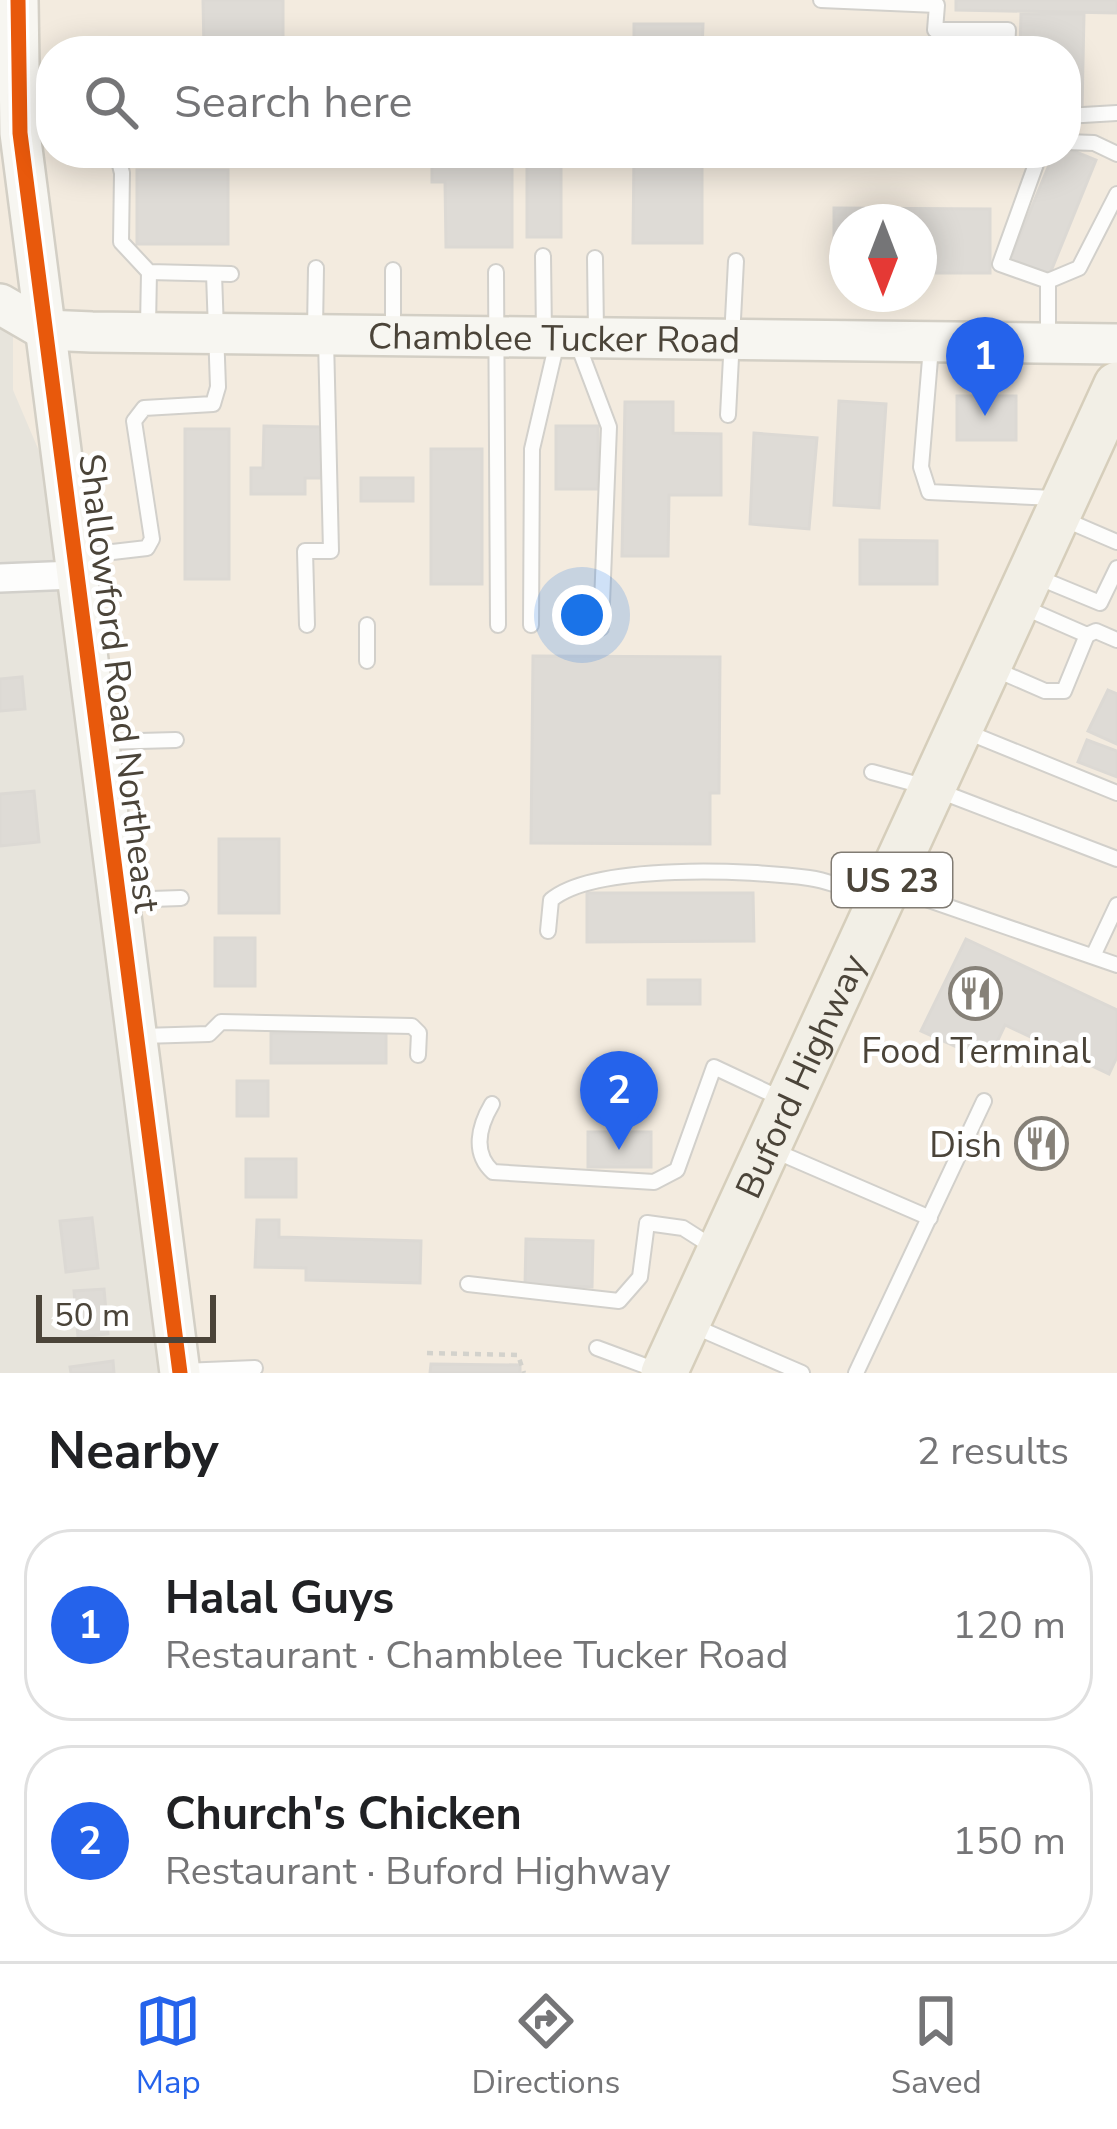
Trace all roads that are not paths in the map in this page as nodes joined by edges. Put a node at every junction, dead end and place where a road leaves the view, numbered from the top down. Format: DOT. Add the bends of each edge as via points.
graph roads {
  1 [pos="18,0"];
  2 [pos="821,0"];
  3 [pos="1008,36"];
  4 [pos="27,112"];
  5 [pos="1117,113"];
  6 [pos="1081,115"];
  7 [pos="1081,143"];
  8 [pos="1117,154"];
  9 [pos="121,168"];
  10 [pos="1035,168"];
  11 [pos="1117,194"];
  12 [pos="543,256"];
  13 [pos="595,258"];
  14 [pos="736,261"];
  15 [pos="316,268"];
  16 [pos="393,270"];
  17 [pos="149,272"];
  18 [pos="496,272"];
  19 [pos="214,274"];
  20 [pos="231,274"];
  21 [pos="1048,281"];
  22 [pos="0,304"];
  23 [pos="45,330"];
  24 [pos="148,332"];
  25 [pos="217,332"];
  26 [pos="320,334"];
  27 [pos="392,334"];
  28 [pos="497,336"];
  29 [pos="569,337"];
  30 [pos="730,339"];
  31 [pos="932,342"];
  32 [pos="1048,343"];
  33 [pos="1117,344"];
  34 [pos="1115,394"];
  35 [pos="728,415"];
  36 [pos="1063,507"];
  37 [pos="1117,542"];
  38 [pos="73,566"];
  39 [pos="1117,568"];
  40 [pos="0,578"];
  41 [pos="1026,590"];
  42 [pos="307,625"];
  43 [pos="368,625"];
  44 [pos="498,626"];
  45 [pos="531,626"];
  46 [pos="601,628"];
  47 [pos="1087,635"];
  48 [pos="1117,640"];
  49 [pos="368,661"];
  50 [pos="991,667"];
  51 [pos="962,730"];
  52 [pos="176,740"];
  53 [pos="96,742"];
  54 [pos="872,772"];
  55 [pos="934,789"];
  56 [pos="1117,793"];
  57 [pos="1117,859"];
  58 [pos="885,894"];
  59 [pos="181,898"];
  60 [pos="117,900"];
  61 [pos="1117,905"];
  62 [pos="548,931"];
  63 [pos="1093,956"];
  64 [pos="1117,965"];
  65 [pos="135,1036"];
  66 [pos="418,1055"];
  67 [pos="984,1101"];
  68 [pos="789,1103"];
  69 [pos="492,1104"];
  70 [pos="768,1148"];
  71 [pos="930,1218"];
  72 [pos="720,1251"];
  73 [pos="468,1284"];
  74 [pos="686,1323"];
  75 [pos="597,1348"];
  76 [pos="255,1368"];
  77 [pos="180,1372"];
  78 [pos="664,1373"];
  79 [pos="802,1373"];
  80 [pos="856,1373"];
  1 -- 4 [label="street, Shallowford Road Northeast"];
  2 -- 3 [label="lane" via="938,5 935,30 1008,30"];
  4 -- 23 [label="street, Shallowford Road Northeast"];
  5 -- 6 [label="lane"];
  7 -- 8 [label="lane"];
  9 -- 17 [label="lane" via="122,242"];
  10 -- 21 [label="lane" via="1000,265"];
  11 -- 21 [label="lane" via="1079,268"];
  12 -- 29 [label="lane"];
  13 -- 29 [label="lane"];
  14 -- 30 [label="lane"];
  15 -- 26 [label="lane"];
  16 -- 27 [label="lane"];
  17 -- 19 [label="lane"];
  17 -- 24 [label="lane"];
  18 -- 28 [label="lane"];
  19 -- 20 [label="lane"];
  19 -- 25 [label="lane"];
  21 -- 32 [label="lane"];
  22 -- 23 [label="street, Chamblee Tucker Road"];
  23 -- 24 [label="street, Chamblee Tucker Road"];
  23 -- 38 [label="street, Shallowford Road Northeast"];
  24 -- 25 [label="street, Chamblee Tucker Road"];
  25 -- 26 [label="street, Chamblee Tucker Road"];
  25 -- 38 [label="lane" via="213,404 145,407 134,421 148,548"];
  26 -- 27 [label="street, Chamblee Tucker Road"];
  26 -- 42 [label="lane" via="331,551 305,550"];
  27 -- 28 [label="street, Chamblee Tucker Road"];
  28 -- 29 [label="street, Chamblee Tucker Road"];
  28 -- 44 [label="lane"];
  29 -- 30 [label="street, Chamblee Tucker Road"];
  29 -- 45 [label="lane" via="532,449"];
  29 -- 46 [label="lane" via="609,427"];
  30 -- 31 [label="street, Chamblee Tucker Road"];
  30 -- 35 [label="lane"];
  31 -- 32 [label="street, Chamblee Tucker Road"];
  31 -- 36 [label="lane" via="921,467 929,493"];
  32 -- 33 [label="street, Chamblee Tucker Road"];
  34 -- 36 [label="main road, Buford Highway / US 23" via="1095,455"];
  36 -- 37 [label="lane"];
  36 -- 41 [label="main road, Buford Highway / US 23"];
  38 -- 40 [label="street"];
  38 -- 53 [label="street, Shallowford Road Northeast"];
  39 -- 41 [label="lane" via="1100,603"];
  41 -- 47 [label="lane"];
  41 -- 50 [label="main road, Buford Highway / US 23"];
  43 -- 49 [label="lane"];
  47 -- 48 [label="lane"];
  47 -- 50 [label="lane" via="1064,691"];
  50 -- 51 [label="main road, Buford Highway / US 23"];
  51 -- 55 [label="main road, Buford Highway / US 23"];
  51 -- 56 [label="lane"];
  52 -- 53 [label="lane"];
  53 -- 60 [label="street, Shallowford Road Northeast"];
  54 -- 55 [label="lane"];
  55 -- 57 [label="lane"];
  55 -- 58 [label="main road, Buford Highway / US 23"];
  58 -- 62 [label="lane" via="793,877 612,875 551,900"];
  58 -- 63 [label="lane"];
  58 -- 68 [label="main road, Buford Highway / US 23"];
  59 -- 60 [label="lane"];
  60 -- 65 [label="street, Shallowford Road Northeast"];
  61 -- 63 [label="lane"];
  63 -- 64 [label="lane"];
  65 -- 66 [label="lane" via="209,1034 221,1022 412,1026"];
  65 -- 77 [label="street, Shallowford Road Northeast"];
  67 -- 71 [label="lane"];
  68 -- 69 [label="lane" via="714,1067 677,1170 654,1182 493,1172 480,1146 480,1123"];
  68 -- 70 [label="main road, Buford Highway / US 23"];
  70 -- 71 [label="lane"];
  70 -- 72 [label="main road, Buford Highway / US 23"];
  71 -- 80 [label="lane"];
  72 -- 73 [label="lane" via="683,1228 647,1223 640,1276 619,1300"];
  72 -- 74 [label="main road, Buford Highway / US 23"];
  74 -- 78 [label="main road, Buford Highway / US 23"];
  74 -- 79 [label="lane"];
  75 -- 78 [label="lane"];
  76 -- 77 [label="lane"];
}
